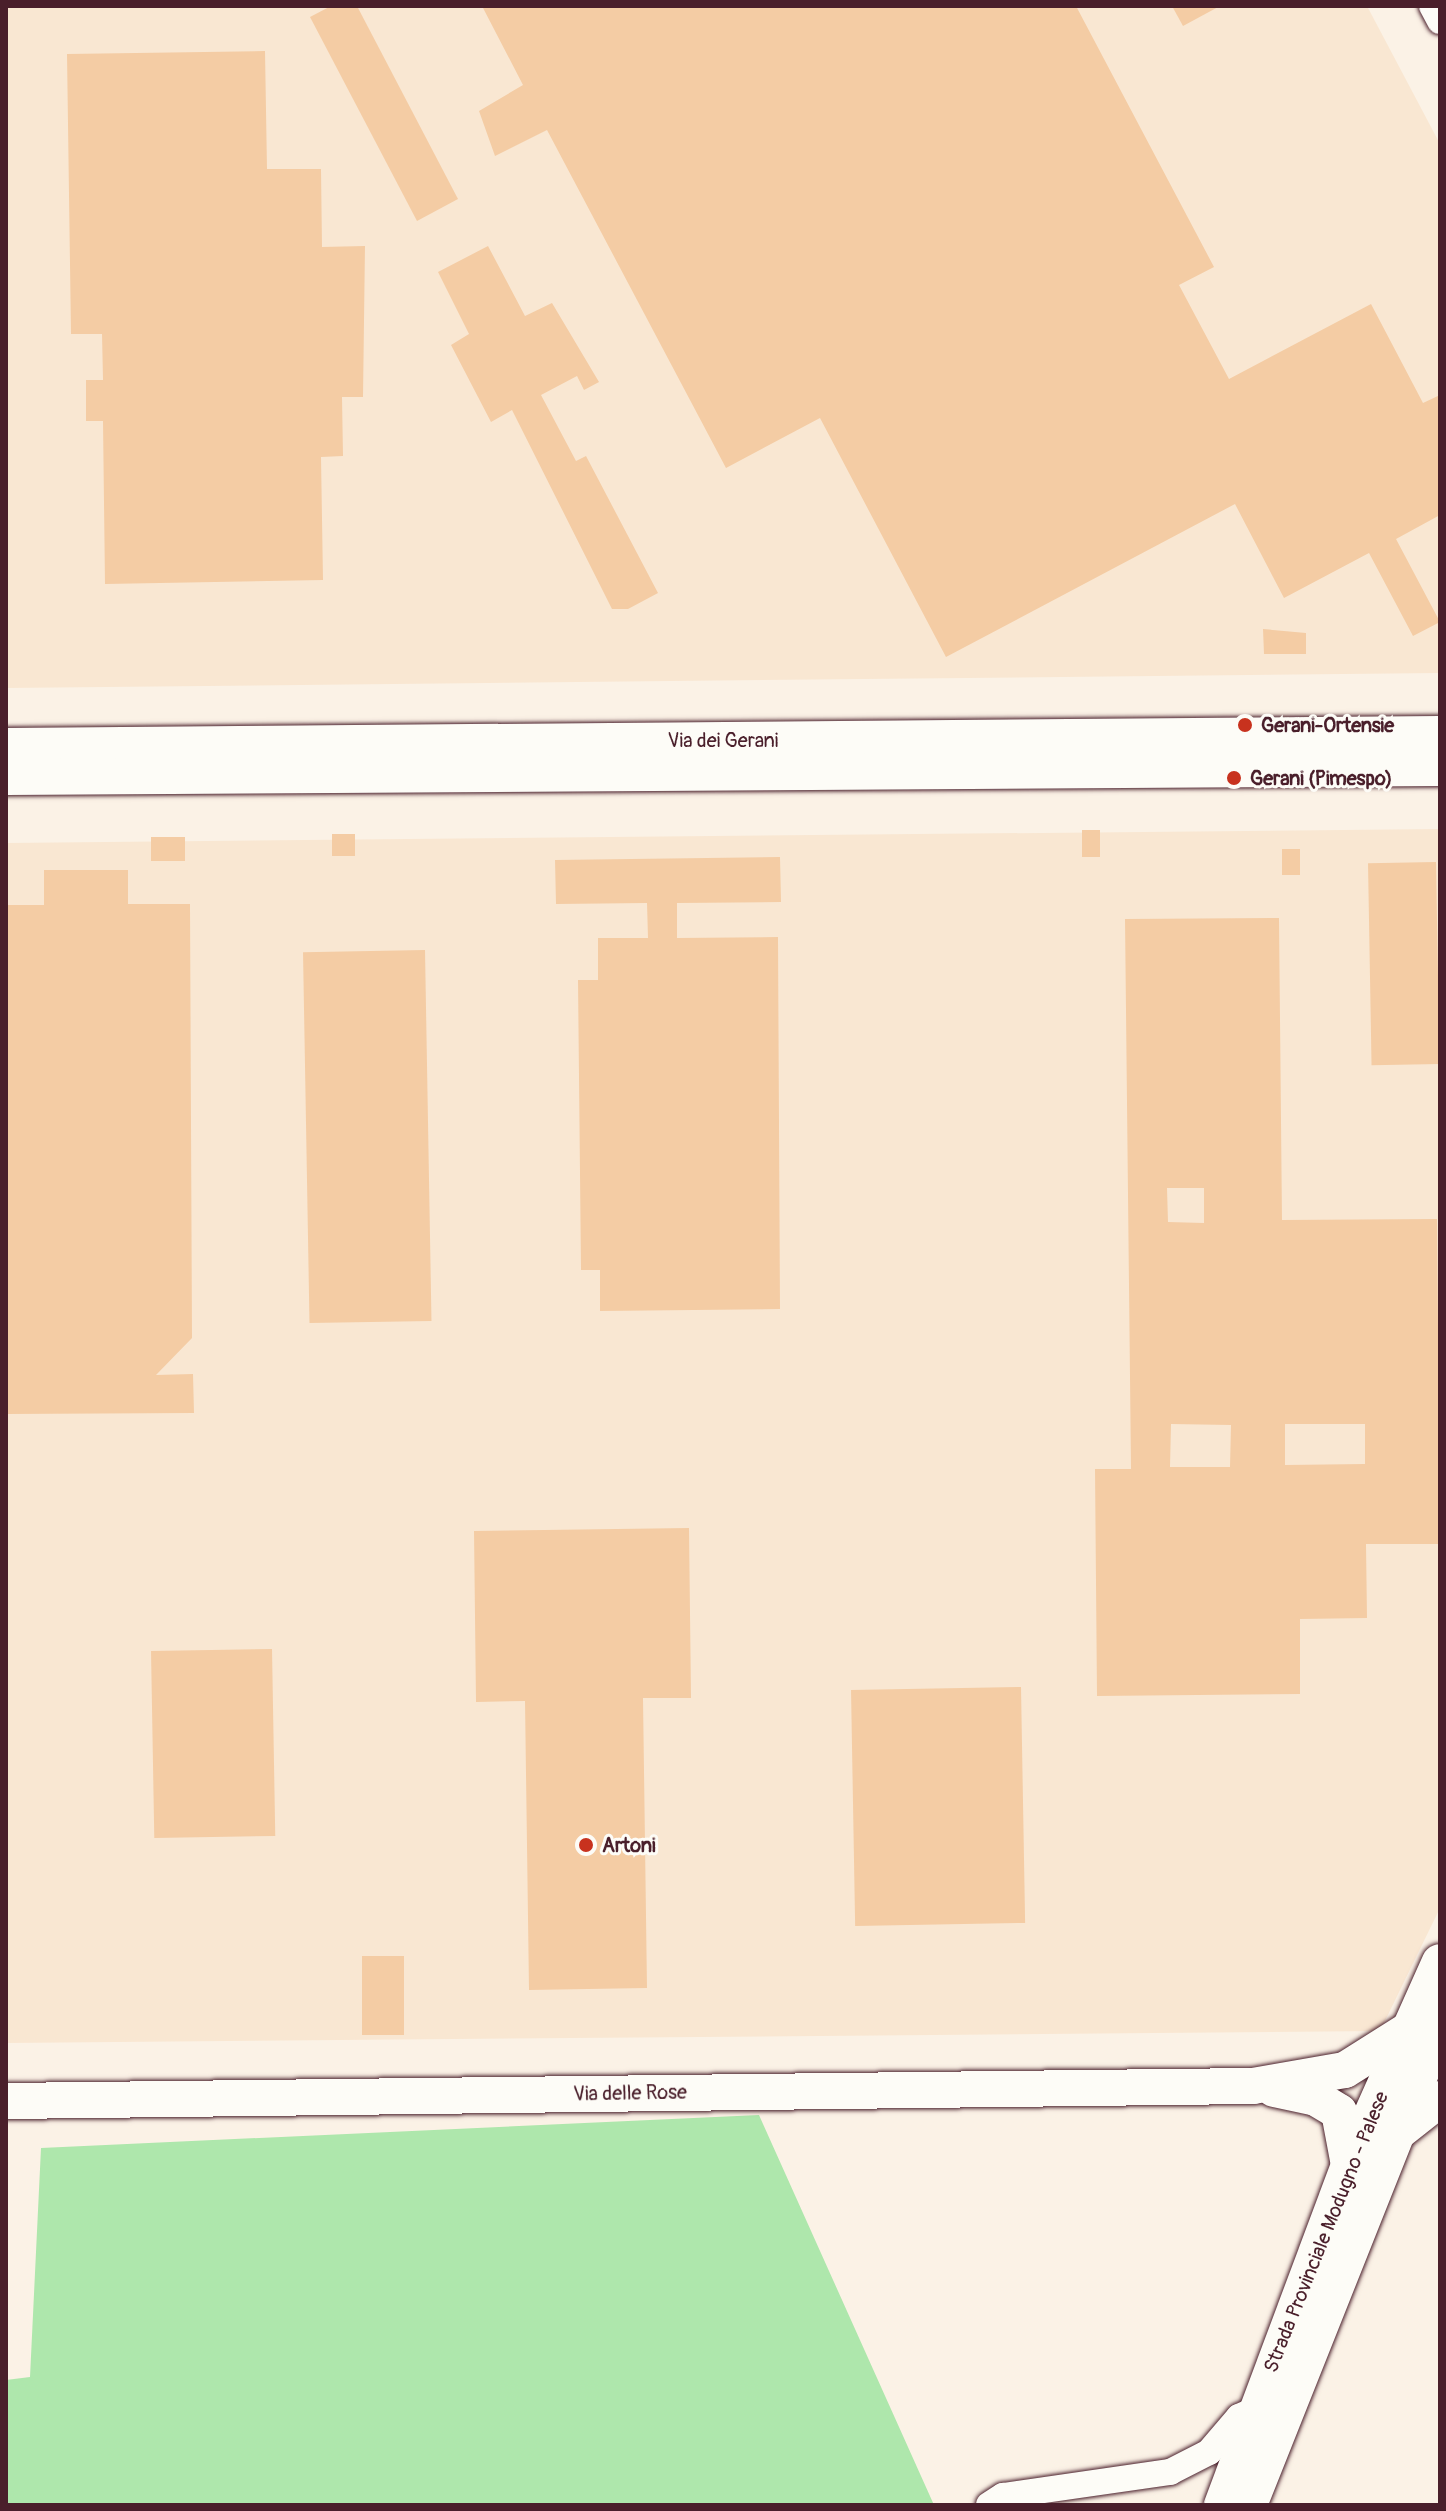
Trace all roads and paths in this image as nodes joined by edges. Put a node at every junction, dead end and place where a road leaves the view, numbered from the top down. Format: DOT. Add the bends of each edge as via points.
graph roads {
  1 [pos="1432,6"];
  2 [pos="1440,21"];
  3 [pos="1440,734"];
  4 [pos="6,746"];
  5 [pos="1440,768"];
  6 [pos="6,777"];
  7 [pos="1440,1962"];
  8 [pos="1424,2028"];
  9 [pos="1253,2086"];
  10 [pos="1440,2099"];
  11 [pos="6,2101"];
  12 [pos="1389,2140"];
  13 [pos="1349,2165"];
  14 [pos="1257,2409"];
  15 [pos="989,2505"];
  16 [pos="1222,2505"];
  17 [pos="1249,2505"];
  1 -- 2 [label="street"];
  3 -- 4 [label="street, Via dei Gerani"];
  5 -- 6 [label="street, Via dei Gerani"];
  7 -- 8 [label="street, Strada Provinciale Modugno - Palese"];
  8 -- 9 [label="street" via="1345,2070"];
  8 -- 12 [label="street, Strada Provinciale Modugno - Palese"];
  8 -- 13 [label="street, Strada Provinciale Modugno - Palese"];
  9 -- 11 [label="street, Via delle Rose"];
  9 -- 13 [label="street" via="1316,2098 1339,2112"];
  10 -- 12 [label="street"];
  12 -- 17 [label="street, Strada Provinciale Modugno - Palese"];
  13 -- 14 [label="street, Strada Provinciale Modugno - Palese"];
  14 -- 15 [label="street" via="1239,2417 1209,2452 1170,2472 1003,2496"];
  14 -- 16 [label="street, Strada Provinciale Modugno - Palese"];
}
